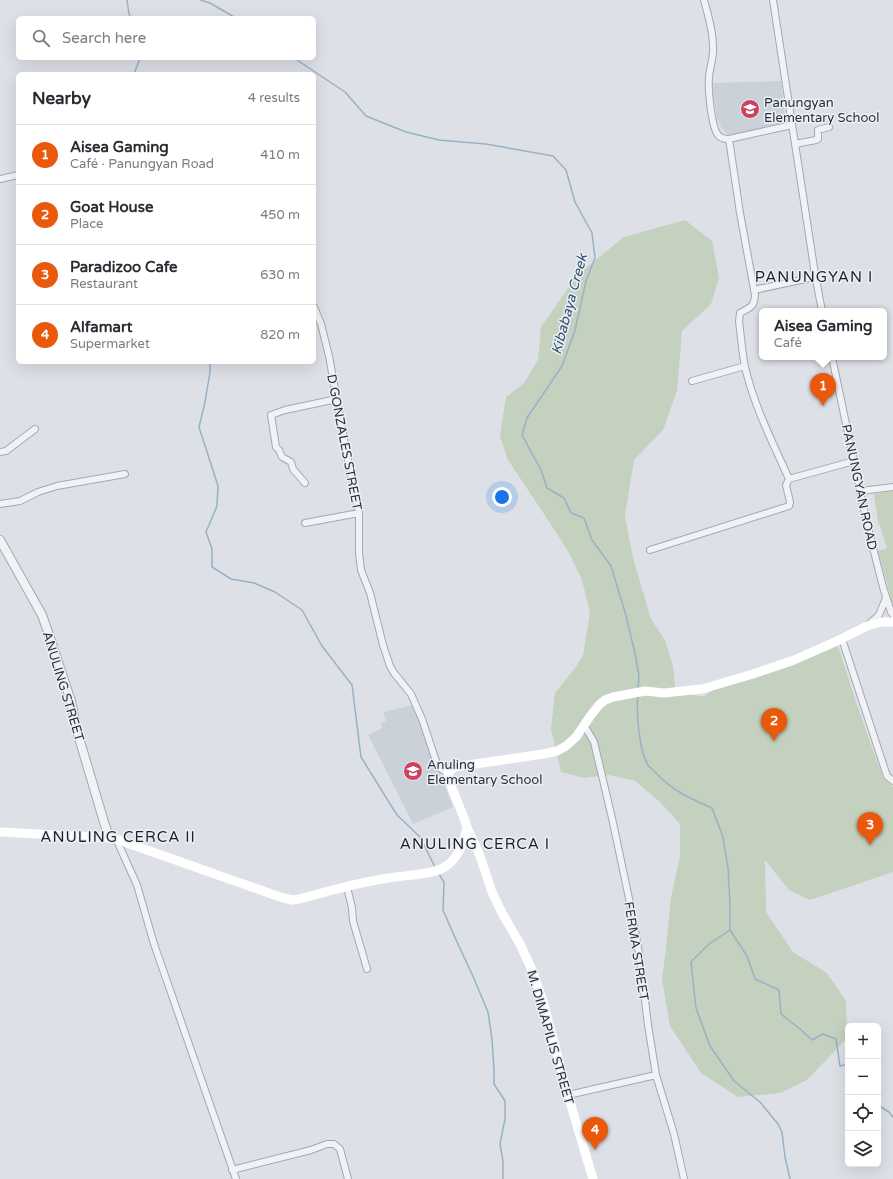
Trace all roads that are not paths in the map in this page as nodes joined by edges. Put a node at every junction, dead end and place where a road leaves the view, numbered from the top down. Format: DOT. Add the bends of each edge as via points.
graph roads {
  1 [pos="704,0"];
  2 [pos="773,0"];
  3 [pos="792,125"];
  4 [pos="829,127"];
  5 [pos="729,139"];
  6 [pos="795,144"];
  7 [pos="16,176"];
  8 [pos="0,180"];
  9 [pos="815,277"];
  10 [pos="754,290"];
  11 [pos="821,308"];
  12 [pos="316,312"];
  13 [pos="833,360"];
  14 [pos="745,366"];
  15 [pos="692,381"];
  16 [pos="336,399"];
  17 [pos="35,429"];
  18 [pos="0,452"];
  19 [pos="854,461"];
  20 [pos="125,474"];
  21 [pos="789,479"];
  22 [pos="305,483"];
  23 [pos="893,487"];
  24 [pos="861,491"];
  25 [pos="0,504"];
  26 [pos="359,513"];
  27 [pos="305,523"];
  28 [pos="0,540"];
  29 [pos="650,550"];
  30 [pos="886,598"];
  31 [pos="893,615"];
  32 [pos="893,622"];
  33 [pos="867,626"];
  34 [pos="842,639"];
  35 [pos="584,725"];
  36 [pos="448,773"];
  37 [pos="893,781"];
  38 [pos="467,827"];
  39 [pos="0,832"];
  40 [pos="113,838"];
  41 [pos="459,853"];
  42 [pos="480,856"];
  43 [pos="347,887"];
  44 [pos="367,968"];
  45 [pos="656,1075"];
  46 [pos="568,1096"];
  47 [pos="232,1170"];
  48 [pos="236,1179"];
  49 [pos="348,1179"];
  50 [pos="593,1179"];
  51 [pos="684,1179"];
  1 -- 5 [label="street" via="714,48 709,78 710,102 718,136"];
  2 -- 3 [label="street"];
  3 -- 5 [label="street"];
  3 -- 6 [label="street"];
  4 -- 6 [label="street" via="818,130 816,140"];
  5 -- 10 [label="street"];
  6 -- 9 [label="street"];
  7 -- 8 [label="street"];
  9 -- 10 [label="street"];
  9 -- 11 [label="street"];
  10 -- 14 [label="street" via="754,305 739,316"];
  12 -- 16 [label="street, D GONZALES STREET" via="327,350"];
  13 -- 19 [label="street, PANUNGYAN ROAD"];
  14 -- 15 [label="street"];
  14 -- 21 [label="street" via="762,417"];
  16 -- 22 [label="street" via="271,415 276,447 282,458 291,462 293,469"];
  16 -- 26 [label="street, D GONZALES STREET"];
  17 -- 18 [label="street" via="6,451"];
  19 -- 21 [label="street"];
  19 -- 24 [label="street, PANUNGYAN ROAD"];
  20 -- 25 [label="street" via="57,486 20,501"];
  21 -- 29 [label="street" via="786,485 789,506"];
  23 -- 24 [label="street"];
  24 -- 30 [label="street, PANUNGYAN ROAD"];
  26 -- 27 [label="street"];
  26 -- 36 [label="street, D GONZALES STREET" via="359,558 383,646 394,673 411,694 437,764"];
  28 -- 40 [label="street, ANULING STREET" via="42,615 70,701 99,807 107,831"];
  30 -- 31 [label="street, PANUNGYAN ROAD"];
  30 -- 33 [label="street" via="879,615"];
  32 -- 33 [label="main road"];
  33 -- 34 [label="main road"];
  34 -- 35 [label="main road" via="773,667 702,689 645,692 614,697 605,700"];
  34 -- 37 [label="street" via="886,776"];
  35 -- 36 [label="main road" via="576,737 557,751 455,767"];
  35 -- 45 [label="street, FERMA STREET" via="594,742 601,768 631,908"];
  36 -- 38 [label="main road, M. DIMAPILIS STREET"];
  38 -- 41 [label="main road"];
  38 -- 42 [label="main road, M. DIMAPILIS STREET"];
  39 -- 40 [label="main road"];
  40 -- 43 [label="main road" via="292,900"];
  40 -- 47 [label="street" via="118,843 137,885 154,944"];
  41 -- 42 [label="main road" via="464,850"];
  41 -- 43 [label="main road" via="442,869"];
  42 -- 46 [label="main road, M. DIMAPILIS STREET" via="492,892 532,970 543,1001"];
  43 -- 44 [label="street" via="353,921"];
  45 -- 46 [label="street"];
  45 -- 51 [label="street, FERMA STREET" via="674,1134"];
  46 -- 50 [label="main road, M. DIMAPILIS STREET"];
  47 -- 48 [label="street"];
  47 -- 49 [label="street" via="334,1144 340,1149"];
}
